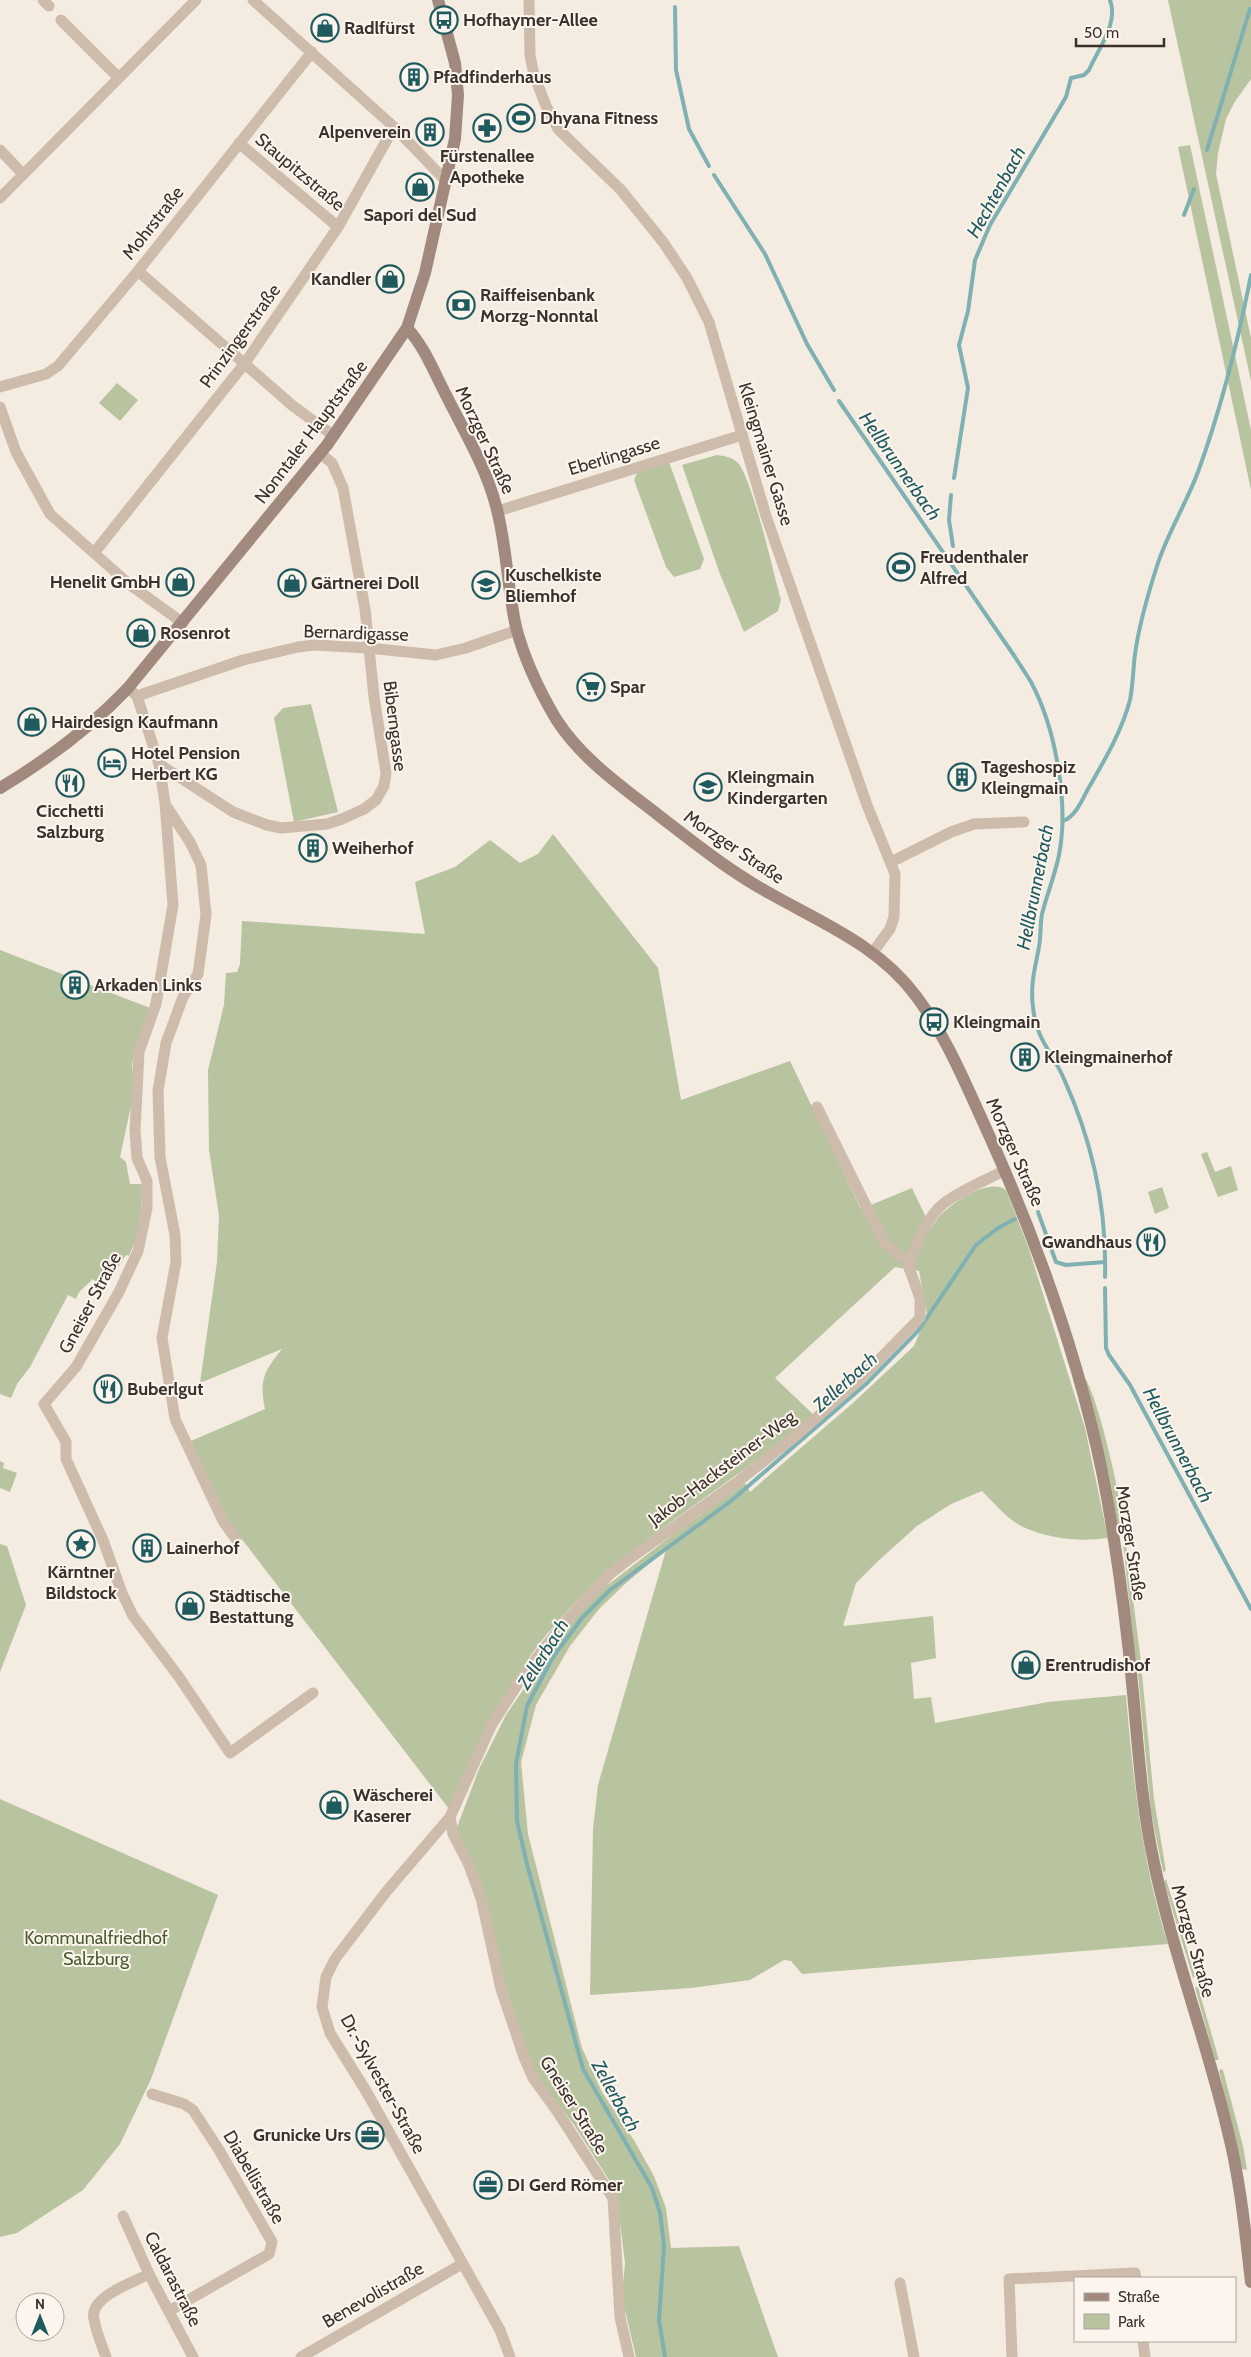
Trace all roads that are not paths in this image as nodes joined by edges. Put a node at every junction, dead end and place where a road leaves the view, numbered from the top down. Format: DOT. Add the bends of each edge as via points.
graph roads {
  1 [pos="196,0"];
  2 [pos="252,0"];
  3 [pos="438,0"];
  4 [pos="529,0"];
  5 [pos="61,20"];
  6 [pos="312,52"];
  7 [pos="118,77"];
  8 [pos="394,127"];
  9 [pos="239,143"];
  10 [pos="0,150"];
  11 [pos="23,174"];
  12 [pos="446,181"];
  13 [pos="0,198"];
  14 [pos="338,227"];
  15 [pos="138,271"];
  16 [pos="406,328"];
  17 [pos="245,363"];
  18 [pos="0,387"];
  19 [pos="0,407"];
  20 [pos="742,435"];
  21 [pos="334,436"];
  22 [pos="321,454"];
  23 [pos="498,511"];
  24 [pos="94,553"];
  25 [pos="183,623"];
  26 [pos="517,630"];
  27 [pos="368,648"];
  28 [pos="133,692"];
  29 [pos="159,764"];
  30 [pos="0,788"];
  31 [pos="165,803"];
  32 [pos="1024,822"];
  33 [pos="891,862"];
  34 [pos="873,952"];
  35 [pos="817,1108"];
  36 [pos="1005,1170"];
  37 [pos="909,1263"];
  38 [pos="236,1539"];
  39 [pos="313,1693"];
  40 [pos="450,1817"];
  41 [pos="152,2094"];
  42 [pos="123,2216"];
  43 [pos="462,2264"];
  44 [pos="148,2274"];
  45 [pos="1136,2277"];
  46 [pos="1251,2282"];
  47 [pos="900,2283"];
  48 [pos="168,2311"];
  49 [pos="1143,2342"];
  50 [pos="106,2357"];
  51 [pos="193,2357"];
  52 [pos="301,2357"];
  53 [pos="510,2357"];
  54 [pos="629,2357"];
  55 [pos="914,2357"];
  56 [pos="1012,2357"];
  57 [pos="1145,2357"];
  1 -- 7 [label="street"];
  2 -- 6 [label="street"];
  3 -- 12 [label="street, Nonntaler Hauptstraße" via="456,63 458,95 455,139"];
  4 -- 20 [label="street, Kleingmainer Gasse" via="530,55 546,106 558,129 621,190 687,278 709,322"];
  5 -- 7 [label="street"];
  6 -- 8 [label="street"];
  6 -- 9 [label="street, Mohrstraße"];
  7 -- 11 [label="street"];
  8 -- 12 [label="street"];
  8 -- 14 [label="street, Prinzingerstraße"];
  9 -- 14 [label="street, Staupitzstraße"];
  9 -- 15 [label="street, Mohrstraße"];
  10 -- 11 [label="street"];
  11 -- 13 [label="street"];
  12 -- 16 [label="street, Nonntaler Hauptstraße" via="425,273"];
  14 -- 17 [label="street, Prinzingerstraße"];
  15 -- 17 [label="street"];
  15 -- 18 [label="street, Mohrstraße" via="58,366 46,374"];
  16 -- 21 [label="street, Nonntaler Hauptstraße"];
  16 -- 23 [label="street, Morzger Straße" via="421,347 474,450"];
  17 -- 21 [label="street" via="294,407"];
  17 -- 24 [label="street, Prinzingerstraße"];
  19 -- 24 [label="street" via="16,452 50,514"];
  20 -- 23 [label="street, Eberlingasse"];
  20 -- 33 [label="street, Kleingmainer Gasse" via="808,637 867,805"];
  21 -- 22 [label="street, Nonntaler Hauptstraße"];
  22 -- 25 [label="street, Nonntaler Hauptstraße"];
  22 -- 27 [label="street, Biberngasse" via="332,463 343,488 365,609"];
  23 -- 26 [label="street, Morzger Straße"];
  24 -- 25 [label="street" via="129,584"];
  25 -- 28 [label="street, Nonntaler Hauptstraße"];
  26 -- 27 [label="street, Bernardigasse" via="436,655"];
  26 -- 34 [label="street, Morzger Straße" via="557,720 598,767 734,872"];
  27 -- 28 [label="street, Bernardigasse" via="298,647"];
  27 -- 29 [label="street, Biberngasse" via="386,773 384,786 376,800 364,809 327,824 281,828 267,825 233,812"];
  28 -- 29 [label="street, Gneiser Straße"];
  28 -- 30 [label="street, Nonntaler Hauptstraße" via="59,750"];
  29 -- 31 [label="street, Gneiser Straße"];
  31 -- 38 [label="street, Gneiser Straße" via="202,865 206,915 198,974 183,997 166,1043 158,1091 160,1157 175,1235 176,1262 162,1338 175,1419 223,1522"];
  31 -- 39 [label="street, Gneiser Straße" via="172,920 156,1004 139,1052 135,1130 137,1158 148,1188 144,1229 138,1251 99,1330 76,1367 44,1404 66,1442 66,1459 133,1616 230,1753"];
  32 -- 33 [label="street" via="974,824 950,832"];
  33 -- 34 [label="street, Kleingmainer Gasse" via="895,874 894,917 890,929"];
  34 -- 36 [label="street, Morzger Straße" via="910,987 934,1022"];
  35 -- 37 [label="street" via="885,1244"];
  36 -- 37 [label="street" via="938,1209"];
  36 -- 46 [label="street, Morzger Straße" via="1049,1286 1081,1386 1102,1472 1127,1634 1141,1789 1150,1842 1166,1912 1230,2140"];
  37 -- 40 [label="street, Jakob-Hacksteiner-Weg" via="920,1298 920,1318 858,1381 798,1434 632,1557 564,1623 522,1677 491,1726"];
  40 -- 43 [label="street, Dr.-Sylvester-Straße" via="386,1892 335,1959 326,1977 322,2007 330,2033"];
  40 -- 54 [label="street, Gneiser Straße" via="453,1834 481,1898 500,1989 527,2064 533,2078 613,2198 620,2317"];
  41 -- 48 [label="street, Diabellistraße" via="193,2110 272,2242 269,2254"];
  42 -- 44 [label="street, Caldarastraße"];
  43 -- 52 [label="street, Benevolistraße"];
  43 -- 53 [label="street, Dr.-Sylvester-Straße" via="500,2330"];
  44 -- 48 [label="street, Caldarastraße"];
  44 -- 50 [label="street" via="104,2297 96,2305 94,2318"];
  45 -- 56 [label="street" via="1135,2273 1009,2279"];
  47 -- 55 [label="street"];
  48 -- 51 [label="street, Caldarastraße"];
  49 -- 57 [label="street"];
}
